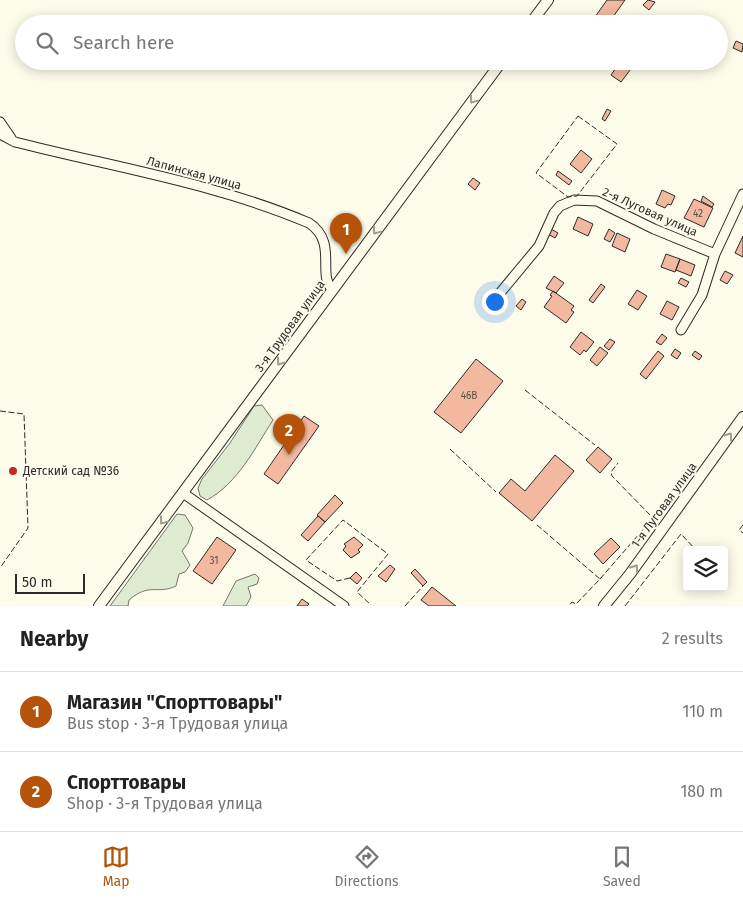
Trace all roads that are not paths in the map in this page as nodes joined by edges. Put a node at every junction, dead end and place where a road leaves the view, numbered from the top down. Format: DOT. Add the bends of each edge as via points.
graph roads {
  1 [pos="548,0"];
  2 [pos="537,15"];
  3 [pos="495,70"];
  4 [pos="0,122"];
  5 [pos="0,134"];
  6 [pos="15,142"];
  7 [pos="743,194"];
  8 [pos="715,254"];
  9 [pos="332,289"];
  10 [pos="500,293"];
  11 [pos="681,330"];
  12 [pos="743,417"];
  13 [pos="183,493"];
  14 [pos="99,606"];
  15 [pos="344,606"];
  16 [pos="604,606"];
  1 -- 2 [label="street"];
  3 -- 9 [label="street, 3-я Трудовая улица, one-way"];
  4 -- 6 [label="street"];
  5 -- 6 [label="street, Лапинская улица"];
  6 -- 9 [label="street, Лапинская улица" via="240,198 309,223 318,230 325,243 328,286"];
  7 -- 8 [label="street"];
  8 -- 10 [label="street, 2-я Луговая улица" via="597,201 574,200 560,206 554,213 539,246"];
  8 -- 11 [label="street" via="702,295"];
  9 -- 13 [label="street, 3-я Трудовая улица, one-way"];
  16 -- 12 [label="street, 1-я Луговая улица, one-way"];
  13 -- 14 [label="street, 3-я Трудовая улица, one-way"];
  13 -- 15 [label="street"];
}
